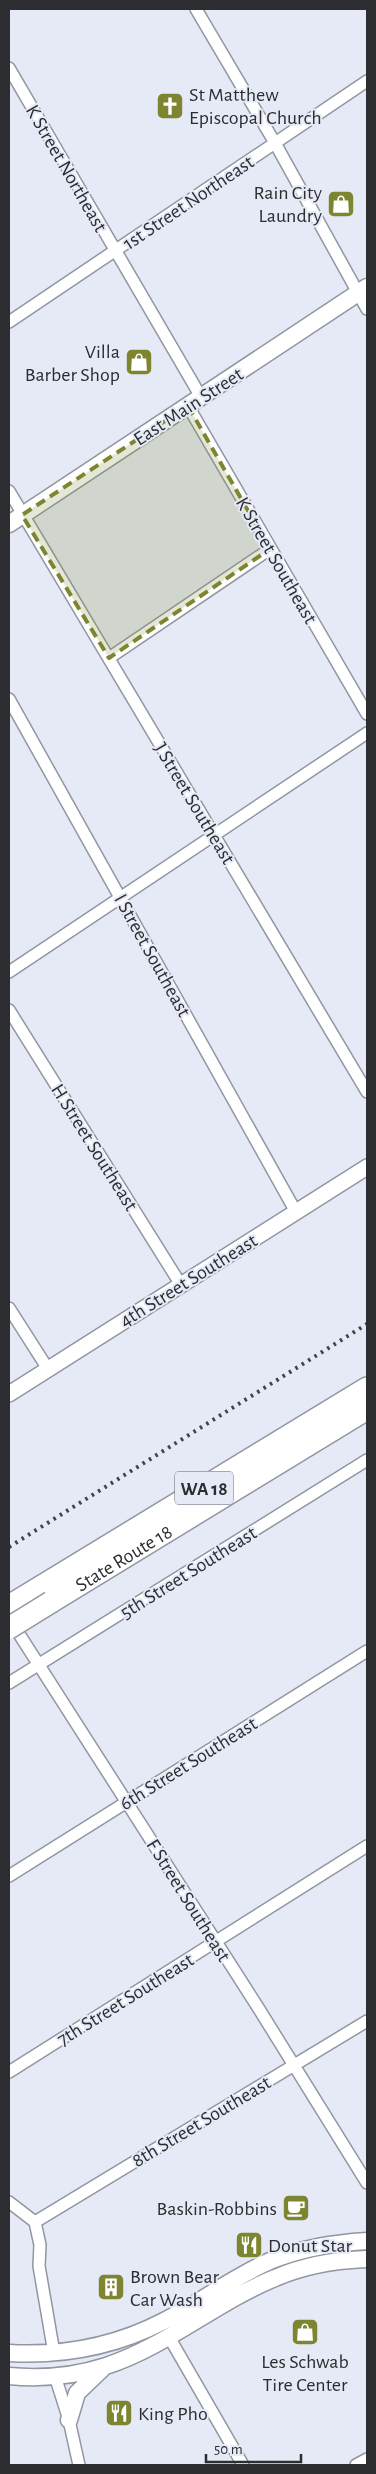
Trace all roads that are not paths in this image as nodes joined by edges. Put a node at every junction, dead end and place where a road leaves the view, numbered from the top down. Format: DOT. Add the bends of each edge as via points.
graph roads {
  1 [pos="196,9"];
  2 [pos="9,68"];
  3 [pos="367,81"];
  4 [pos="275,143"];
  5 [pos="116,250"];
  6 [pos="363,290"];
  7 [pos="367,309"];
  8 [pos="9,322"];
  9 [pos="194,401"];
  10 [pos="9,491"];
  11 [pos="16,519"];
  12 [pos="270,549"];
  13 [pos="109,658"];
  14 [pos="9,699"];
  15 [pos="367,714"];
  16 [pos="367,733"];
  17 [pos="214,835"];
  18 [pos="121,897"];
  19 [pos="9,972"];
  20 [pos="9,1010"];
  21 [pos="367,1092"];
  22 [pos="367,1167"];
  23 [pos="296,1212"];
  24 [pos="180,1285"];
  25 [pos="9,1308"];
  26 [pos="48,1369"];
  27 [pos="367,1388"];
  28 [pos="9,1394"];
  29 [pos="367,1409"];
  30 [pos="367,1460"];
  31 [pos="46,1594"];
  32 [pos="9,1606"];
  33 [pos="9,1618"];
  34 [pos="9,1628"];
  35 [pos="367,1651"];
  36 [pos="38,1664"];
  37 [pos="9,1683"];
  38 [pos="127,1802"];
  39 [pos="367,1846"];
  40 [pos="9,1876"];
  41 [pos="216,1941"];
  42 [pos="367,2021"];
  43 [pos="293,2065"];
  44 [pos="9,2072"];
  45 [pos="367,2183"];
  46 [pos="9,2202"];
  47 [pos="35,2222"];
  48 [pos="367,2241"];
  49 [pos="367,2259"];
  50 [pos="169,2337"];
  51 [pos="146,2350"];
  52 [pos="54,2353"];
  53 [pos="9,2354"];
  54 [pos="9,2366"];
  55 [pos="105,2366"];
  56 [pos="9,2376"];
  57 [pos="55,2376"];
  58 [pos="69,2420"];
  59 [pos="367,2459"];
  60 [pos="80,2465"];
  61 [pos="243,2465"];
  62 [pos="356,2465"];
  1 -- 4 [label="street"];
  2 -- 5 [label="street, K Street Northeast"];
  3 -- 4 [label="street, 1st Street Northeast"];
  4 -- 5 [label="street, 1st Street Northeast"];
  4 -- 6 [label="street"];
  5 -- 8 [label="street, 1st Street Northeast"];
  5 -- 9 [label="street, K Street Northeast"];
  6 -- 7 [label="street"];
  6 -- 9 [label="main road, East Main Street"];
  9 -- 11 [label="main road, East Main Street"];
  9 -- 12 [label="street, K Street Southeast"];
  10 -- 11 [label="street, J Street Southeast"];
  11 -- 13 [label="street, J Street Southeast"];
  12 -- 13 [label="street"];
  12 -- 15 [label="street, K Street Southeast"];
  13 -- 17 [label="street, J Street Southeast"];
  14 -- 18 [label="street, I Street Southeast"];
  16 -- 17 [label="street"];
  17 -- 18 [label="street"];
  17 -- 21 [label="street, J Street Southeast"];
  18 -- 19 [label="street"];
  18 -- 23 [label="street, I Street Southeast"];
  20 -- 24 [label="street, H Street Southeast"];
  22 -- 23 [label="street, 4th Street Southeast"];
  23 -- 24 [label="street, 4th Street Southeast"];
  24 -- 26 [label="street, 4th Street Southeast"];
  25 -- 26 [label="street"];
  26 -- 28 [label="street, 4th Street Southeast"];
  27 -- 31 [label="highway, State Route 18 / WA 18"];
  29 -- 31 [label="highway, State Route 18 / WA 18"];
  30 -- 36 [label="street, 5th Street Southeast"];
  31 -- 32 [label="highway, State Route 18 / WA 18"];
  31 -- 34 [label="highway, State Route 18 / WA 18, bridge"];
  33 -- 36 [label="street, F Street Southeast"];
  35 -- 38 [label="street, 6th Street Southeast"];
  36 -- 37 [label="street, 5th Street Southeast"];
  36 -- 38 [label="street, F Street Southeast"];
  38 -- 40 [label="street, 6th Street Southeast"];
  38 -- 41 [label="street, F Street Southeast"];
  39 -- 41 [label="street, 7th Street Southeast"];
  41 -- 43 [label="street, F Street Southeast"];
  41 -- 44 [label="street, 7th Street Southeast"];
  42 -- 43 [label="street, 8th Street Southeast"];
  43 -- 45 [label="street, F Street Southeast"];
  43 -- 47 [label="street, 8th Street Southeast"];
  46 -- 47 [label="street"];
  47 -- 52 [label="street"];
  48 -- 52 [label="main road" via="318,2246 284,2256 152,2327 82,2350"];
  49 -- 50 [label="main road" via="320,2264 274,2278"];
  50 -- 51 [label="main road"];
  50 -- 61 [label="street"];
  51 -- 52 [label="main road" via="129,2348 78,2360"];
  51 -- 55 [label="main road"];
  52 -- 53 [label="main road"];
  52 -- 54 [label="main road" via="36,2365"];
  55 -- 57 [label="main road"];
  55 -- 58 [label="main road" via="76,2393"];
  56 -- 57 [label="main road"];
  57 -- 58 [label="street"];
  58 -- 60 [label="street"];
  59 -- 62 [label="street"];
}
